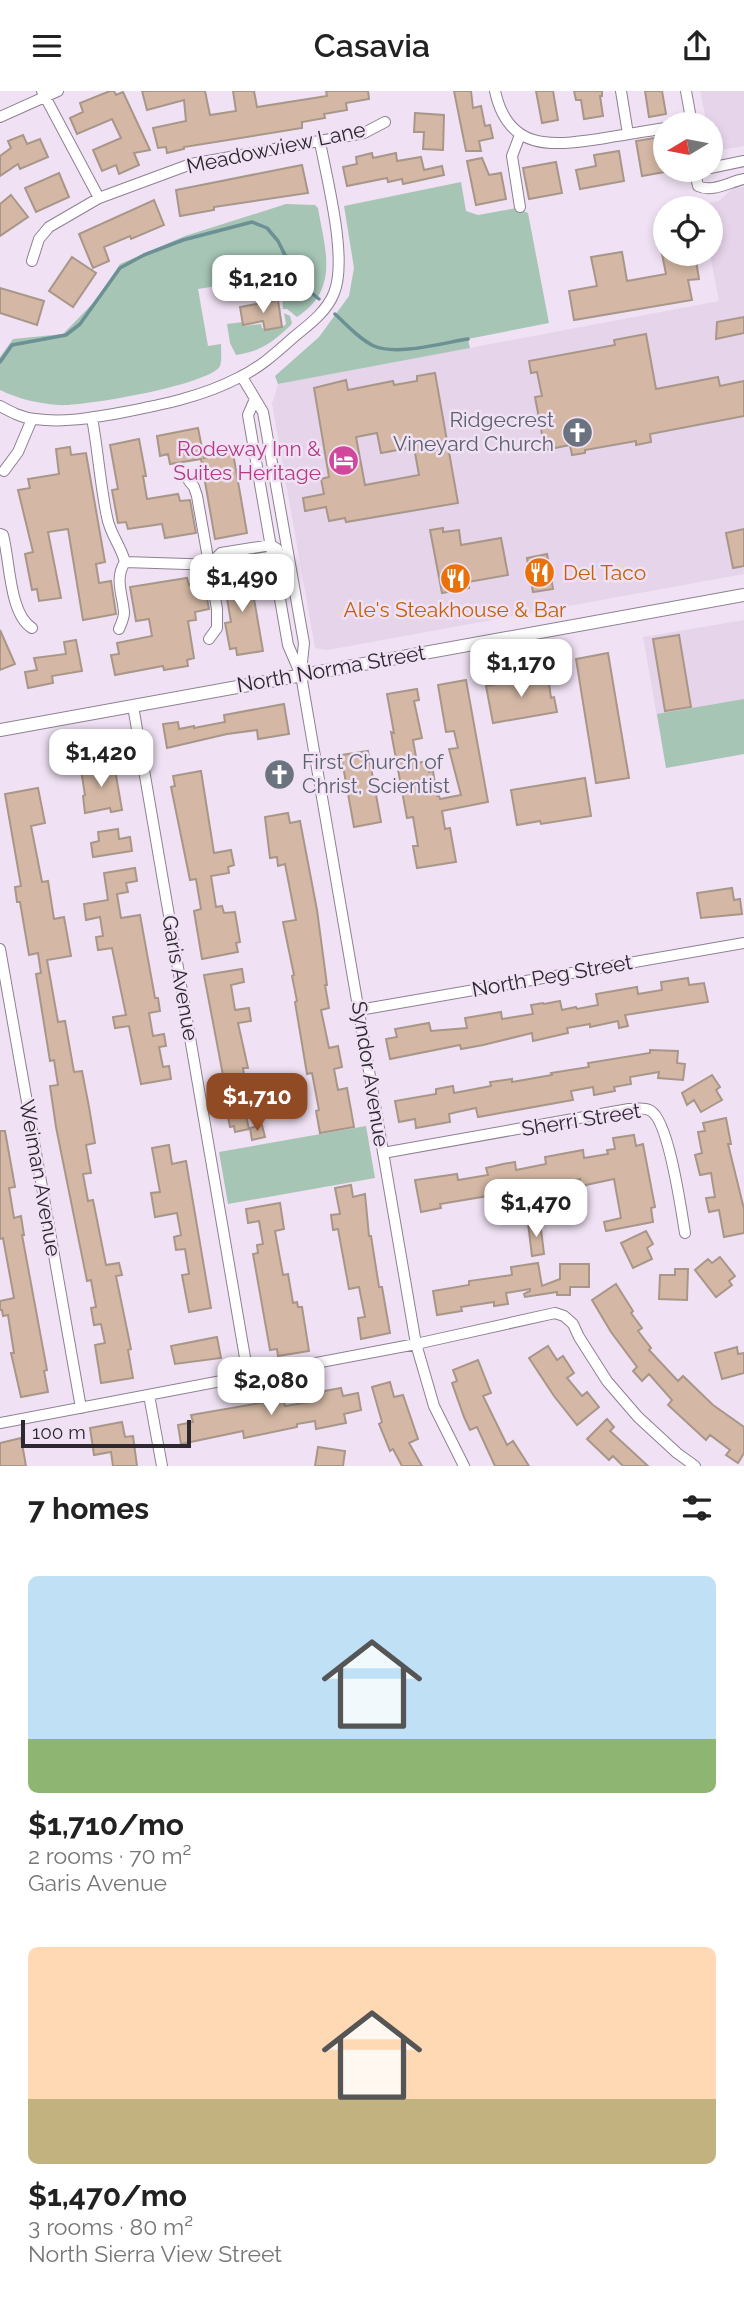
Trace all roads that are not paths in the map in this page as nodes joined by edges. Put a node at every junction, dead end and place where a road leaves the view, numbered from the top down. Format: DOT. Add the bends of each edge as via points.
graph roads {
  1 [pos="58,91"];
  2 [pos="495,91"];
  3 [pos="621,91"];
  4 [pos="686,91"];
  5 [pos="43,94"];
  6 [pos="690,112"];
  7 [pos="0,117"];
  8 [pos="385,122"];
  9 [pos="653,130"];
  10 [pos="628,134"];
  11 [pos="520,135"];
  12 [pos="320,142"];
  13 [pos="744,161"];
  14 [pos="723,165"];
  15 [pos="744,179"];
  16 [pos="698,182"];
  17 [pos="99,198"];
  18 [pos="520,207"];
  19 [pos="32,261"];
  20 [pos="242,377"];
  21 [pos="255,399"];
  22 [pos="0,406"];
  23 [pos="92,418"];
  24 [pos="32,419"];
  25 [pos="4,471"];
  26 [pos="189,481"];
  27 [pos="0,534"];
  28 [pos="271,551"];
  29 [pos="288,554"];
  30 [pos="125,562"];
  31 [pos="209,565"];
  32 [pos="744,595"];
  33 [pos="32,628"];
  34 [pos="119,629"];
  35 [pos="209,639"];
  36 [pos="301,675"];
  37 [pos="133,706"];
  38 [pos="0,730"];
  39 [pos="744,943"];
  40 [pos="0,949"];
  41 [pos="359,1010"];
  42 [pos="383,1153"];
  43 [pos="685,1233"];
  44 [pos="416,1344"];
  45 [pos="248,1375"];
  46 [pos="149,1395"];
  47 [pos="81,1408"];
  48 [pos="0,1423"];
  49 [pos="162,1466"];
  50 [pos="464,1466"];
  51 [pos="695,1466"];
  1 -- 5 [label="street"];
  2 -- 11 [label="street" via="503,114"];
  3 -- 10 [label="street"];
  4 -- 6 [label="street"];
  5 -- 7 [label="street"];
  5 -- 17 [label="street"];
  8 -- 12 [label="street, Meadowview Lane" via="364,133"];
  9 -- 10 [label="street"];
  10 -- 11 [label="street" via="562,144"];
  11 -- 18 [label="street" via="512,156"];
  12 -- 17 [label="street, Meadowview Lane" via="191,163"];
  12 -- 20 [label="street" via="340,265 333,296 316,318"];
  13 -- 14 [label="street"];
  15 -- 16 [label="street" via="712,189 703,189"];
  17 -- 19 [label="street, Meadowview Lane" via="49,227 39,239"];
  20 -- 21 [label="street"];
  20 -- 23 [label="street" via="182,400"];
  21 -- 28 [label="street" via="248,415"];
  21 -- 29 [label="street" via="263,412"];
  22 -- 24 [label="street"];
  23 -- 24 [label="street"];
  23 -- 30 [label="street" via="107,517"];
  24 -- 25 [label="street"];
  26 -- 31 [label="street" via="197,496"];
  27 -- 33 [label="street" via="15,602"];
  28 -- 29 [label="street"];
  28 -- 31 [label="street" via="221,553"];
  28 -- 36 [label="street" via="288,645"];
  29 -- 36 [label="street" via="304,643"];
  30 -- 31 [label="street"];
  30 -- 34 [label="street" via="119,586 124,614"];
  31 -- 35 [label="street" via="217,619"];
  32 -- 36 [label="street, North Norma Street"];
  36 -- 37 [label="street, North Norma Street"];
  36 -- 41 [label="street, Syndor Avenue"];
  37 -- 38 [label="street, North Norma Street"];
  37 -- 45 [label="street, Garis Avenue"];
  39 -- 41 [label="street, North Peg Street"];
  40 -- 47 [label="street, Weiman Avenue"];
  41 -- 42 [label="street, Syndor Avenue"];
  42 -- 43 [label="street, Sherri Street" via="644,1108 659,1117 667,1141"];
  42 -- 44 [label="street, Syndor Avenue"];
  44 -- 45 [label="street"];
  44 -- 50 [label="street, Syndor Avenue" via="434,1406"];
  44 -- 51 [label="street" via="541,1315 564,1316 607,1381 638,1417"];
  45 -- 46 [label="street"];
  46 -- 47 [label="street"];
  46 -- 49 [label="street"];
  47 -- 48 [label="street"];
}
